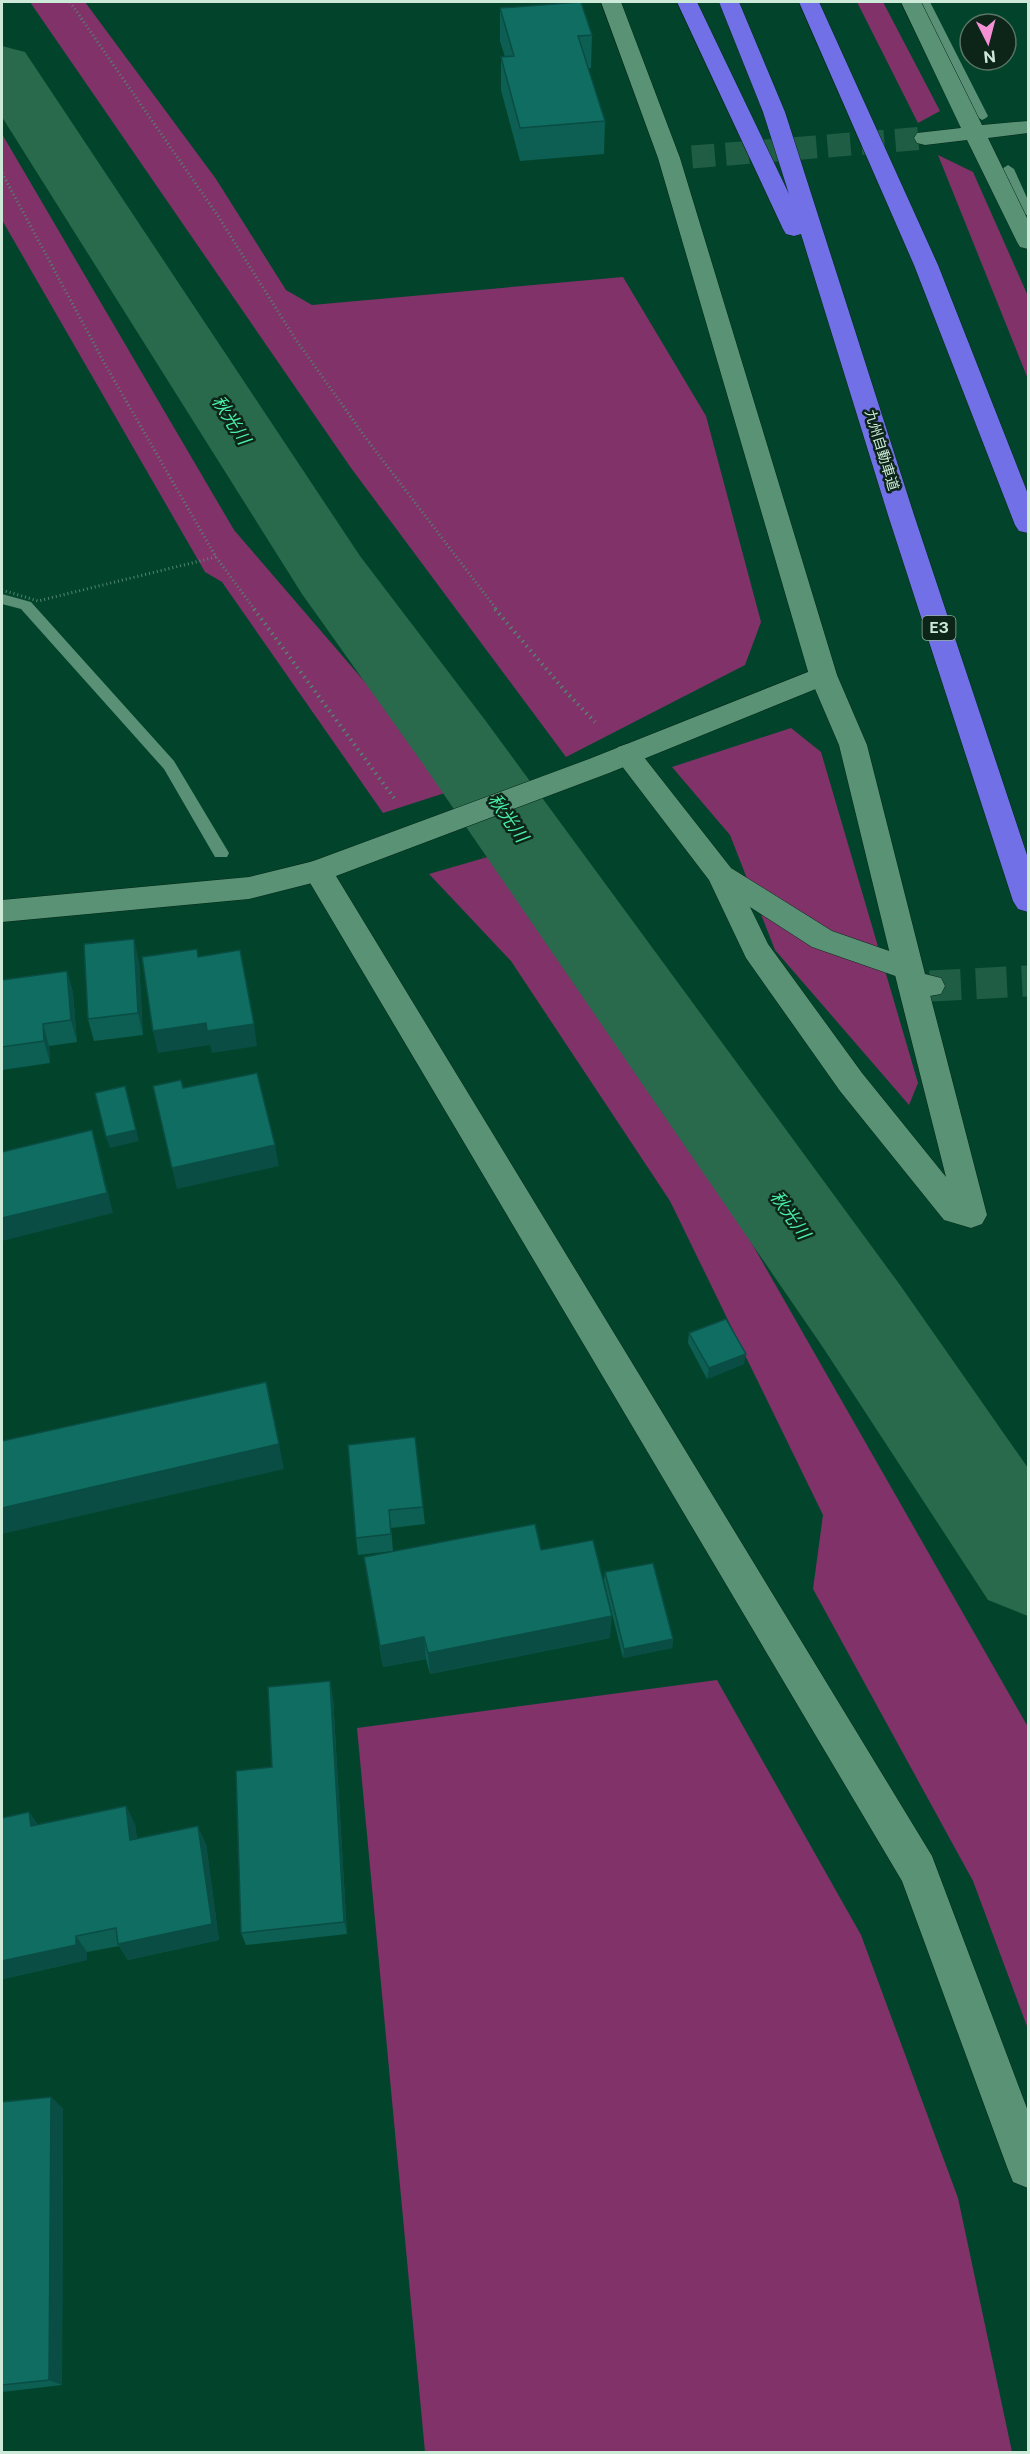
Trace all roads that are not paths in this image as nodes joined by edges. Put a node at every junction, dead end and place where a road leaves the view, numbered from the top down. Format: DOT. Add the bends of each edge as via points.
graph roads {
  1 [pos="610,2"];
  2 [pos="687,2"];
  3 [pos="729,2"];
  4 [pos="809,2"];
  5 [pos="911,2"];
  6 [pos="1029,127"];
  7 [pos="977,133"];
  8 [pos="925,138"];
  9 [pos="692,157"];
  10 [pos="669,158"];
  11 [pos="1029,243"];
  12 [pos="852,353"];
  13 [pos="1029,525"];
  14 [pos="823,675"];
  15 [pos="627,754"];
  16 [pos="318,871"];
  17 [pos="721,875"];
  18 [pos="1029,901"];
  19 [pos="2,911"];
  20 [pos="917,980"];
  21 [pos="1029,2168"];
  1 -- 10 [label="street"];
  2 -- 12 [label="highway"];
  3 -- 12 [label="highway, 九州自動車道 / E3" via="774,112"];
  4 -- 13 [label="highway" via="926,266"];
  5 -- 7 [label="street"];
  6 -- 7 [label="street"];
  7 -- 8 [label="street"];
  7 -- 11 [label="street"];
  9 -- 10 [label="street"];
  10 -- 14 [label="street"];
  12 -- 18 [label="highway, 九州自動車道 / E3"];
  14 -- 15 [label="street"];
  14 -- 20 [label="street" via="853,745"];
  15 -- 16 [label="street"];
  15 -- 17 [label="lane"];
  16 -- 19 [label="street" via="249,888"];
  16 -- 21 [label="street" via="918,1870"];
  17 -- 20 [label="lane" via="822,939"];
  17 -- 20 [label="lane" via="756,950 851,1082 955,1211 971,1215"];
}
